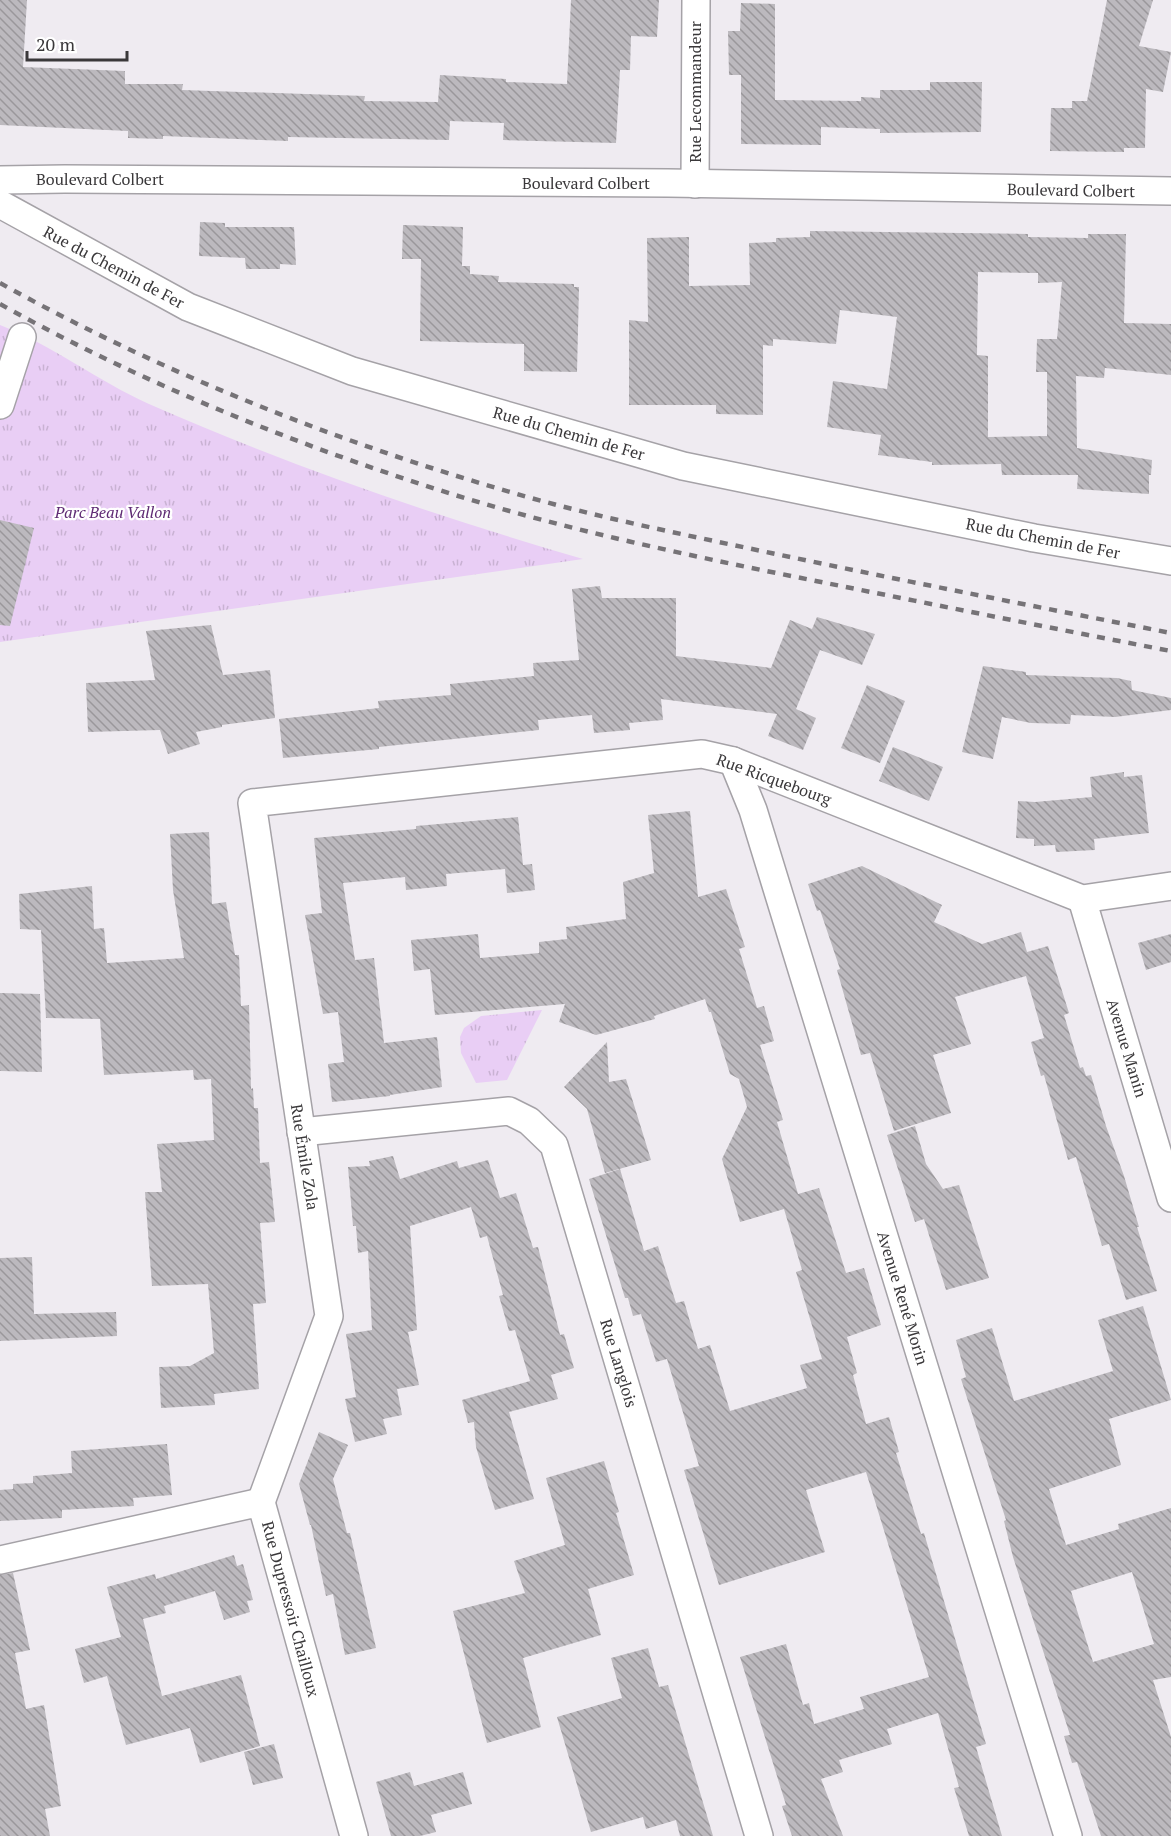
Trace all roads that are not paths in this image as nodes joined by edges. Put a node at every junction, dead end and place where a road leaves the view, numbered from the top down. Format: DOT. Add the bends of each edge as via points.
graph roads {
  1 [pos="696,0"];
  2 [pos="0,180"];
  3 [pos="694,184"];
  4 [pos="1171,191"];
  5 [pos="0,204"];
  6 [pos="22,337"];
  7 [pos="0,405"];
  8 [pos="1171,561"];
  9 [pos="733,761"];
  10 [pos="252,803"];
  11 [pos="1171,886"];
  12 [pos="1082,898"];
  13 [pos="301,1132"];
  14 [pos="1171,1198"];
  15 [pos="261,1502"];
  16 [pos="0,1560"];
  17 [pos="354,1836"];
  18 [pos="759,1836"];
  19 [pos="1068,1836"];
  1 -- 3 [label="street, Rue Lecommandeur"];
  2 -- 3 [label="street, Boulevard Colbert"];
  3 -- 4 [label="street, Boulevard Colbert"];
  5 -- 8 [label="street, Rue du Chemin de Fer" via="188,307 352,370 683,466 1035,538"];
  6 -- 7 [label="street"];
  9 -- 10 [label="street, Rue Ricquebourg" via="702,754"];
  9 -- 12 [label="street, Rue Ricquebourg"];
  9 -- 19 [label="street, Avenue René Morin" via="753,810"];
  10 -- 13 [label="street, Rue Émile Zola"];
  11 -- 12 [label="street, Rue Ricquebourg"];
  12 -- 14 [label="street, Avenue Manin"];
  13 -- 15 [label="street, Rue Émile Zola" via="329,1316"];
  13 -- 18 [label="street, Rue Langlois" via="508,1111 529,1120 554,1145"];
  15 -- 16 [label="street, Rue Dupressoir Chailloux"];
  15 -- 17 [label="street, Rue Dupressoir Chailloux"];
}
